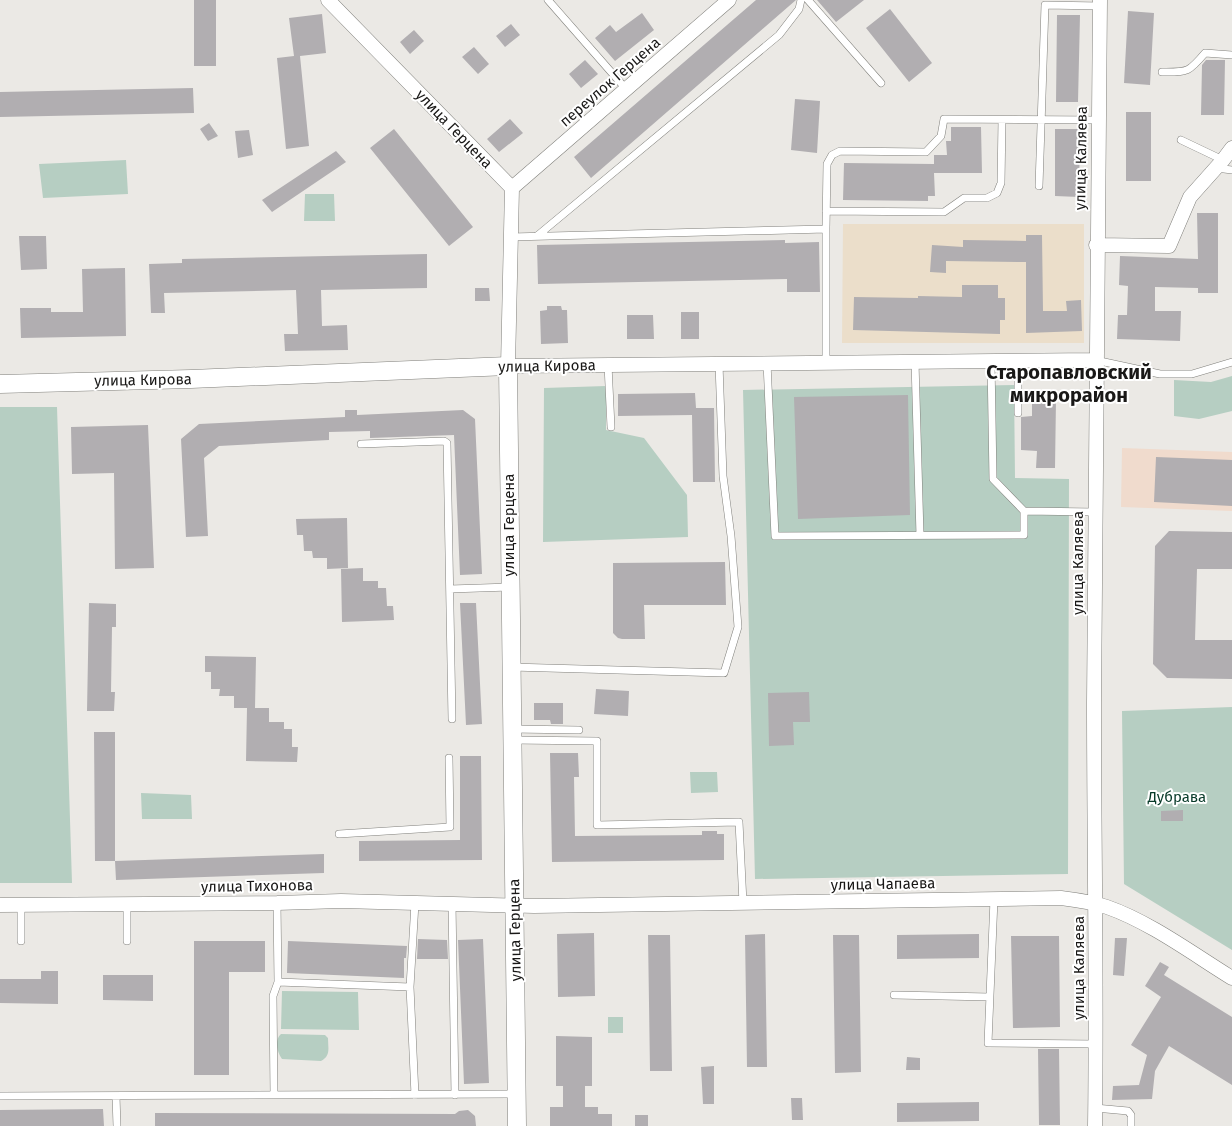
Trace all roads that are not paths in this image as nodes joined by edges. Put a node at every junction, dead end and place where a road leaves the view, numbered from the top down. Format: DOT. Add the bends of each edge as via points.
graph roads {
  1 [pos="328,0"];
  2 [pos="548,0"];
  3 [pos="729,0"];
  4 [pos="801,0"];
  5 [pos="808,0"];
  6 [pos="1046,3"];
  7 [pos="1100,3"];
  8 [pos="1232,55"];
  9 [pos="1162,72"];
  10 [pos="881,83"];
  11 [pos="626,89"];
  12 [pos="1002,120"];
  13 [pos="1041,120"];
  14 [pos="1098,120"];
  15 [pos="1181,140"];
  16 [pos="1232,148"];
  17 [pos="1224,166"];
  18 [pos="1039,186"];
  19 [pos="512,188"];
  20 [pos="826,211"];
  21 [pos="826,229"];
  22 [pos="510,237"];
  23 [pos="537,237"];
  24 [pos="1096,245"];
  25 [pos="1095,360"];
  26 [pos="991,361"];
  27 [pos="1018,361"];
  28 [pos="915,362"];
  29 [pos="1232,362"];
  30 [pos="767,363"];
  31 [pos="826,363"];
  32 [pos="719,364"];
  33 [pos="608,365"];
  34 [pos="508,366"];
  35 [pos="0,384"];
  36 [pos="1018,413"];
  37 [pos="611,427"];
  38 [pos="361,444"];
  39 [pos="1024,511"];
  40 [pos="1095,512"];
  41 [pos="920,535"];
  42 [pos="510,587"];
  43 [pos="450,589"];
  44 [pos="511,667"];
  45 [pos="452,719"];
  46 [pos="579,730"];
  47 [pos="512,735"];
  48 [pos="449,758"];
  49 [pos="339,834"];
  50 [pos="994,899"];
  51 [pos="277,903"];
  52 [pos="415,903"];
  53 [pos="452,903"];
  54 [pos="743,903"];
  55 [pos="127,904"];
  56 [pos="1095,904"];
  57 [pos="0,905"];
  58 [pos="21,905"];
  59 [pos="514,906"];
  60 [pos="21,941"];
  61 [pos="127,941"];
  62 [pos="1232,978"];
  63 [pos="278,982"];
  64 [pos="410,987"];
  65 [pos="894,995"];
  66 [pos="990,997"];
  67 [pos="1096,1044"];
  68 [pos="517,1094"];
  69 [pos="274,1095"];
  70 [pos="415,1095"];
  71 [pos="455,1095"];
  72 [pos="0,1096"];
  73 [pos="116,1096"];
  74 [pos="1095,1108"];
  75 [pos="117,1126"];
  76 [pos="517,1126"];
  77 [pos="1095,1126"];
  78 [pos="1131,1126"];
  1 -- 19 [label="street, улица Герцена"];
  2 -- 11 [label="lane"];
  3 -- 11 [label="street, переулок Герцена"];
  4 -- 23 [label="lane" via="799,9 779,35"];
  5 -- 10 [label="lane"];
  6 -- 7 [label="lane"];
  6 -- 13 [label="lane"];
  7 -- 14 [label="street, улица Каляева"];
  8 -- 9 [label="lane" via="1205,53 1184,72"];
  11 -- 19 [label="street, переулок Герцена"];
  12 -- 13 [label="lane"];
  12 -- 20 [label="lane" via="944,119 941,136 926,152 840,151 828,164"];
  12 -- 20 [label="lane" via="1001,183 997,193 987,198 964,198 944,212"];
  13 -- 14 [label="lane"];
  13 -- 18 [label="lane"];
  14 -- 24 [label="street, улица Каляева"];
  15 -- 17 [label="lane"];
  16 -- 17 [label="street"];
  17 -- 24 [label="street" via="1190,197 1169,246"];
  19 -- 22 [label="street, улица Герцена"];
  20 -- 21 [label="lane"];
  21 -- 23 [label="lane"];
  21 -- 31 [label="lane"];
  22 -- 23 [label="lane"];
  22 -- 34 [label="street, улица Герцена"];
  24 -- 25 [label="street, улица Каляева"];
  25 -- 27 [label="street, улица Кирова"];
  25 -- 29 [label="lane" via="1160,374 1192,374"];
  25 -- 40 [label="street, улица Каляева"];
  26 -- 27 [label="street, улица Кирова"];
  26 -- 28 [label="street, улица Кирова"];
  26 -- 39 [label="lane" via="993,479"];
  27 -- 36 [label="lane"];
  28 -- 31 [label="street, улица Кирова"];
  28 -- 41 [label="lane"];
  30 -- 31 [label="street, улица Кирова"];
  30 -- 32 [label="street, улица Кирова"];
  30 -- 41 [label="lane" via="775,536"];
  32 -- 33 [label="street, улица Кирова"];
  32 -- 44 [label="lane" via="723,476 738,627 724,673"];
  33 -- 34 [label="street, улица Кирова"];
  33 -- 37 [label="lane"];
  34 -- 35 [label="street, улица Кирова"];
  34 -- 42 [label="street, улица Герцена"];
  38 -- 43 [label="lane" via="446,442"];
  39 -- 40 [label="lane"];
  39 -- 41 [label="lane" via="1024,535"];
  40 -- 56 [label="street, улица Каляева"];
  42 -- 43 [label="lane"];
  42 -- 44 [label="street, улица Герцена"];
  43 -- 45 [label="lane"];
  44 -- 47 [label="street, улица Герцена"];
  46 -- 47 [label="lane"];
  47 -- 54 [label="lane" via="597,741 597,826 739,822"];
  47 -- 59 [label="street, улица Герцена"];
  48 -- 49 [label="lane" via="450,826"];
  50 -- 54 [label="street, улица Чапаева"];
  50 -- 56 [label="street, улица Чапаева" via="1061,898"];
  50 -- 66 [label="lane"];
  51 -- 52 [label="street, улица Тихонова"];
  51 -- 55 [label="street, улица Тихонова"];
  51 -- 63 [label="lane"];
  52 -- 53 [label="street, улица Тихонова"];
  52 -- 64 [label="lane"];
  53 -- 59 [label="street, улица Тихонова"];
  53 -- 71 [label="lane"];
  54 -- 59 [label="street, улица Чапаева"];
  55 -- 58 [label="street, улица Тихонова"];
  55 -- 61 [label="lane"];
  56 -- 62 [label="street, улица Чапаева" via="1142,922"];
  56 -- 67 [label="street, улица Каляева"];
  57 -- 58 [label="street, улица Тихонова"];
  58 -- 60 [label="lane"];
  59 -- 68 [label="street, улица Герцена"];
  63 -- 64 [label="lane"];
  63 -- 69 [label="lane" via="273,996"];
  64 -- 70 [label="lane"];
  65 -- 66 [label="lane"];
  66 -- 67 [label="lane" via="988,1043"];
  67 -- 74 [label="street, улица Каляева"];
  68 -- 71 [label="lane"];
  68 -- 76 [label="street, улица Герцена"];
  69 -- 70 [label="lane"];
  69 -- 73 [label="lane"];
  70 -- 71 [label="lane"];
  72 -- 73 [label="lane"];
  73 -- 75 [label="lane"];
  74 -- 77 [label="street, улица Каляева"];
  74 -- 78 [label="lane" via="1128,1111"];
}
